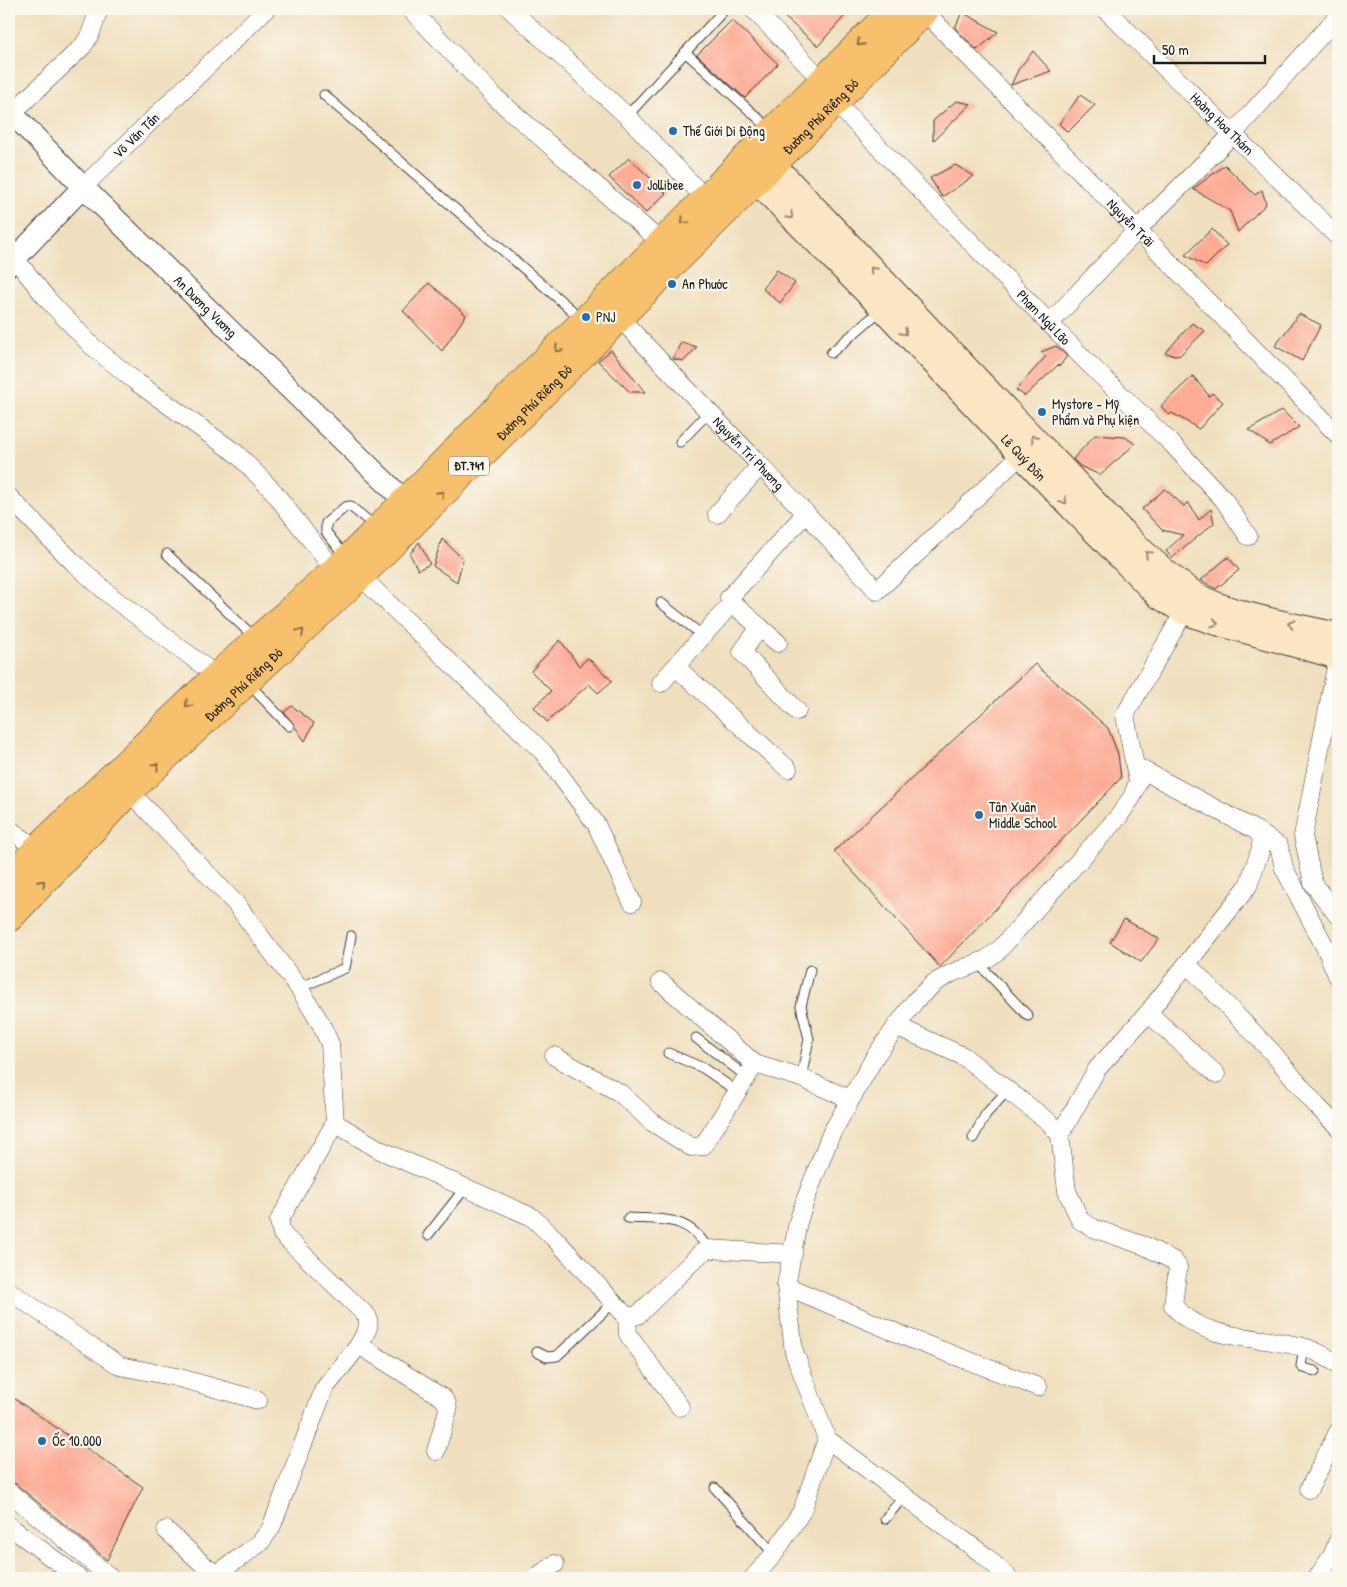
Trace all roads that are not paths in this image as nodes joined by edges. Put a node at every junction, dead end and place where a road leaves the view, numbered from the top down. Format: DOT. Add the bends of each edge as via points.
graph roads {
  1 [pos="99,9"];
  2 [pos="266,9"];
  3 [pos="410,9"];
  4 [pos="510,9"];
  5 [pos="725,9"];
  6 [pos="752,9"];
  7 [pos="894,9"];
  8 [pos="1105,9"];
  9 [pos="925,10"];
  10 [pos="1333,16"];
  11 [pos="685,52"];
  12 [pos="829,92"];
  13 [pos="324,95"];
  14 [pos="10,113"];
  15 [pos="626,116"];
  16 [pos="1232,135"];
  17 [pos="760,158"];
  18 [pos="83,187"];
  19 [pos="706,199"];
  20 [pos="1137,230"];
  21 [pos="1338,238"];
  22 [pos="662,243"];
  23 [pos="11,258"];
  24 [pos="882,309"];
  25 [pos="619,317"];
  26 [pos="585,322"];
  27 [pos="1050,323"];
  28 [pos="831,353"];
  29 [pos="708,414"];
  30 [pos="1338,435"];
  31 [pos="680,442"];
  32 [pos="1021,455"];
  33 [pos="760,466"];
  34 [pos="9,497"];
  35 [pos="412,508"];
  36 [pos="806,513"];
  37 [pos="717,514"];
  38 [pos="378,529"];
  39 [pos="1248,536"];
  40 [pos="168,554"];
  41 [pos="348,569"];
  42 [pos="661,603"];
  43 [pos="732,603"];
  44 [pos="1189,603"];
  45 [pos="760,627"];
  46 [pos="702,635"];
  47 [pos="1338,635"];
  48 [pos="258,640"];
  49 [pos="778,643"];
  50 [pos="1338,657"];
  51 [pos="676,667"];
  52 [pos="217,676"];
  53 [pos="247,682"];
  54 [pos="660,683"];
  55 [pos="797,711"];
  56 [pos="288,726"];
  57 [pos="1135,766"];
  58 [pos="788,769"];
  59 [pos="129,791"];
  60 [pos="9,828"];
  61 [pos="1257,831"];
  62 [pos="37,849"];
  63 [pos="9,880"];
  64 [pos="632,902"];
  65 [pos="1338,916"];
  66 [pos="9,918"];
  67 [pos="351,936"];
  68 [pos="978,963"];
  69 [pos="1187,964"];
  70 [pos="810,970"];
  71 [pos="1338,977"];
  72 [pos="661,982"];
  73 [pos="299,988"];
  74 [pos="1148,1013"];
  75 [pos="1028,1016"];
  76 [pos="896,1026"];
  77 [pos="696,1038"];
  78 [pos="668,1053"];
  79 [pos="554,1056"];
  80 [pos="1216,1074"];
  81 [pos="747,1078"];
  82 [pos="801,1078"];
  83 [pos="1007,1091"];
  84 [pos="850,1099"];
  85 [pos="335,1123"];
  86 [pos="1338,1127"];
  87 [pos="1060,1135"];
  88 [pos="973,1138"];
  89 [pos="465,1188"];
  90 [pos="628,1218"];
  91 [pos="428,1235"];
  92 [pos="708,1249"];
  93 [pos="793,1254"];
  94 [pos="786,1286"];
  95 [pos="9,1291"];
  96 [pos="614,1304"];
  97 [pos="626,1317"];
  98 [pos="359,1345"];
  99 [pos="1304,1347"];
  100 [pos="537,1352"];
  101 [pos="1338,1364"];
  102 [pos="1316,1371"];
  103 [pos="1038,1387"];
  104 [pos="258,1400"];
  105 [pos="680,1407"];
  106 [pos="1338,1432"];
  107 [pos="827,1439"];
  108 [pos="436,1451"];
  109 [pos="715,1488"];
  110 [pos="1309,1490"];
  111 [pos="9,1492"];
  112 [pos="904,1496"];
  113 [pos="885,1519"];
  114 [pos="9,1526"];
  115 [pos="166,1530"];
  116 [pos="1338,1541"];
  117 [pos="774,1554"];
  118 [pos="555,1564"];
  119 [pos="79,1578"];
  120 [pos="111,1578"];
  121 [pos="535,1578"];
  122 [pos="753,1578"];
  123 [pos="1009,1578"];
  124 [pos="1317,1578"];
  1 -- 14 [label="street" via="90,36 82,46"];
  2 -- 18 [label="street, Võ Văn Tần"];
  3 -- 22 [label="street" via="496,98"];
  4 -- 15 [label="street"];
  5 -- 11 [label="lane"];
  6 -- 12 [label="street, Phạm Ngũ Lão"];
  7 -- 12 [label="main road, Đường Phú Riềng Đỏ / ĐT.741, one-way"];
  8 -- 16 [label="street, Hoàng Hoa Thám"];
  9 -- 12 [label="main road, Đường Phú Riềng Đỏ / ĐT.741"];
  9 -- 20 [label="street, Nguyễn Trãi"];
  10 -- 16 [label="street"];
  11 -- 15 [label="lane"];
  11 -- 17 [label="lane"];
  12 -- 17 [label="main road, Đường Phú Riềng Đỏ / ĐT.741"];
  12 -- 27 [label="street, Phạm Ngũ Lão"];
  13 -- 26 [label="lane"];
  14 -- 18 [label="street, An Dương Vương"];
  15 -- 19 [label="street"];
  16 -- 20 [label="street"];
  16 -- 21 [label="street, Hoàng Hoa Thám"];
  17 -- 19 [label="main road, Đường Phú Riềng Đỏ / ĐT.741"];
  17 -- 24 [label="main road, Lê Quý Đôn, one-way"];
  17 -- 25 [label="main road, Đường Phú Riềng Đỏ / ĐT.741"];
  44 -- 17 [label="main road, Lê Quý Đôn, one-way" via="1145,552"];
  18 -- 23 [label="street, Võ Văn Tần"];
  18 -- 35 [label="street, An Dương Vương"];
  19 -- 22 [label="main road, Đường Phú Riềng Đỏ / ĐT.741, one-way"];
  20 -- 27 [label="street"];
  20 -- 30 [label="street, Nguyễn Trãi"];
  22 -- 26 [label="main road, Đường Phú Riềng Đỏ / ĐT.741"];
  23 -- 41 [label="street" via="92,346 237,454"];
  24 -- 28 [label="lane"];
  24 -- 32 [label="main road, Lê Quý Đôn, one-way"];
  25 -- 29 [label="street, Nguyễn Tri Phương"];
  35 -- 25 [label="main road, Đường Phú Riềng Đỏ / ĐT.741, one-way"];
  26 -- 35 [label="main road, Đường Phú Riềng Đỏ / ĐT.741, one-way"];
  27 -- 39 [label="street, Phạm Ngũ Lão" via="1211,486"];
  29 -- 31 [label="lane"];
  29 -- 33 [label="street, Nguyễn Tri Phương"];
  32 -- 36 [label="street, Nguyễn Tri Phương" via="878,591"];
  32 -- 44 [label="main road, Lê Quý Đôn, one-way" via="1158,596"];
  33 -- 36 [label="street, Nguyễn Tri Phương"];
  33 -- 37 [label="street"];
  34 -- 52 [label="street" via="113,598"];
  35 -- 38 [label="main road, Đường Phú Riềng Đỏ / ĐT.741"];
  35 -- 41 [label="main road, Đường Phú Riềng Đỏ / ĐT.741"];
  36 -- 43 [label="street" via="730,595"];
  38 -- 41 [label="main road, Đường Phú Riềng Đỏ / ĐT.741"];
  38 -- 41 [label="lane" via="350,506 326,523 326,532"];
  40 -- 48 [label="lane"];
  41 -- 48 [label="main road, Đường Phú Riềng Đỏ / ĐT.741"];
  53 -- 41 [label="main road, Đường Phú Riềng Đỏ / ĐT.741, one-way"];
  41 -- 64 [label="street" via="543,752 596,824"];
  42 -- 46 [label="lane"];
  43 -- 45 [label="street"];
  43 -- 46 [label="street"];
  47 -- 44 [label="main road, Lê Quý Đôn, one-way" via="1241,611"];
  44 -- 50 [label="main road, Lê Quý Đôn, one-way" via="1298,647"];
  44 -- 57 [label="street" via="1126,715"];
  45 -- 49 [label="street"];
  45 -- 55 [label="street" via="742,652"];
  46 -- 51 [label="street"];
  48 -- 52 [label="main road, Đường Phú Riềng Đỏ / ĐT.741"];
  50 -- 65 [label="street" via="1303,836 1313,883"];
  51 -- 54 [label="street"];
  51 -- 58 [label="street"];
  52 -- 62 [label="main road, Đường Phú Riềng Đỏ / ĐT.741, one-way"];
  53 -- 56 [label="lane"];
  59 -- 53 [label="main road, Đường Phú Riềng Đỏ / ĐT.741, one-way"];
  57 -- 61 [label="street"];
  57 -- 68 [label="street" via="1138,782 1119,816 998,950"];
  66 -- 59 [label="main road, Đường Phú Riềng Đỏ / ĐT.741, one-way"];
  59 -- 73 [label="street" via="236,904"];
  60 -- 62 [label="street"];
  61 -- 69 [label="street" via="1262,839 1248,886"];
  61 -- 71 [label="street" via="1279,846 1284,868"];
  62 -- 63 [label="main road, Đường Phú Riềng Đỏ / ĐT.741"];
  67 -- 73 [label="lane" via="345,968"];
  68 -- 75 [label="lane"];
  68 -- 76 [label="street" via="934,983"];
  69 -- 74 [label="street"];
  69 -- 86 [label="street"];
  70 -- 82 [label="lane" via="801,1006 809,1039"];
  72 -- 81 [label="street"];
  73 -- 85 [label="street" via="330,1044"];
  74 -- 80 [label="street"];
  74 -- 87 [label="street" via="1097,1069"];
  76 -- 83 [label="street" via="963,1056"];
  76 -- 84 [label="street"];
  77 -- 81 [label="lane"];
  78 -- 81 [label="lane" via="703,1068"];
  79 -- 81 [label="street" via="620,1093 652,1122 691,1147 704,1146"];
  81 -- 82 [label="street"];
  82 -- 84 [label="street"];
  83 -- 87 [label="street"];
  83 -- 88 [label="lane" via="986,1114"];
  84 -- 93 [label="street" via="831,1134 806,1198"];
  85 -- 89 [label="street" via="380,1150"];
  85 -- 98 [label="street" via="279,1221 279,1228 368,1317 368,1328"];
  87 -- 99 [label="street" via="1068,1192 1080,1220 1174,1261 1178,1267 1173,1305 1178,1312 1194,1324 1213,1331"];
  89 -- 91 [label="lane"];
  89 -- 96 [label="street" via="532,1217"];
  90 -- 92 [label="lane" via="665,1218 687,1226 701,1237"];
  92 -- 93 [label="street"];
  92 -- 97 [label="street" via="638,1315"];
  93 -- 94 [label="street"];
  94 -- 103 [label="street" via="911,1339"];
  94 -- 107 [label="street" via="794,1352"];
  95 -- 104 [label="street" via="120,1366 176,1377"];
  96 -- 97 [label="street"];
  96 -- 100 [label="lane" via="557,1356 548,1357"];
  97 -- 105 [label="street" via="628,1334"];
  98 -- 108 [label="street" via="448,1404"];
  98 -- 115 [label="street" via="324,1389 271,1528 260,1543 217,1574 206,1568"];
  99 -- 101 [label="street"];
  99 -- 102 [label="lane" via="1301,1366"];
  106 -- 110 [label="street"];
  107 -- 112 [label="street"];
  107 -- 117 [label="street" via="802,1511"];
  109 -- 117 [label="lane"];
  111 -- 120 [label="street"];
  112 -- 113 [label="lane"];
  112 -- 123 [label="street" via="985,1556"];
  114 -- 119 [label="street"];
  116 -- 124 [label="street"];
  117 -- 122 [label="street"];
  118 -- 121 [label="street"];
}
